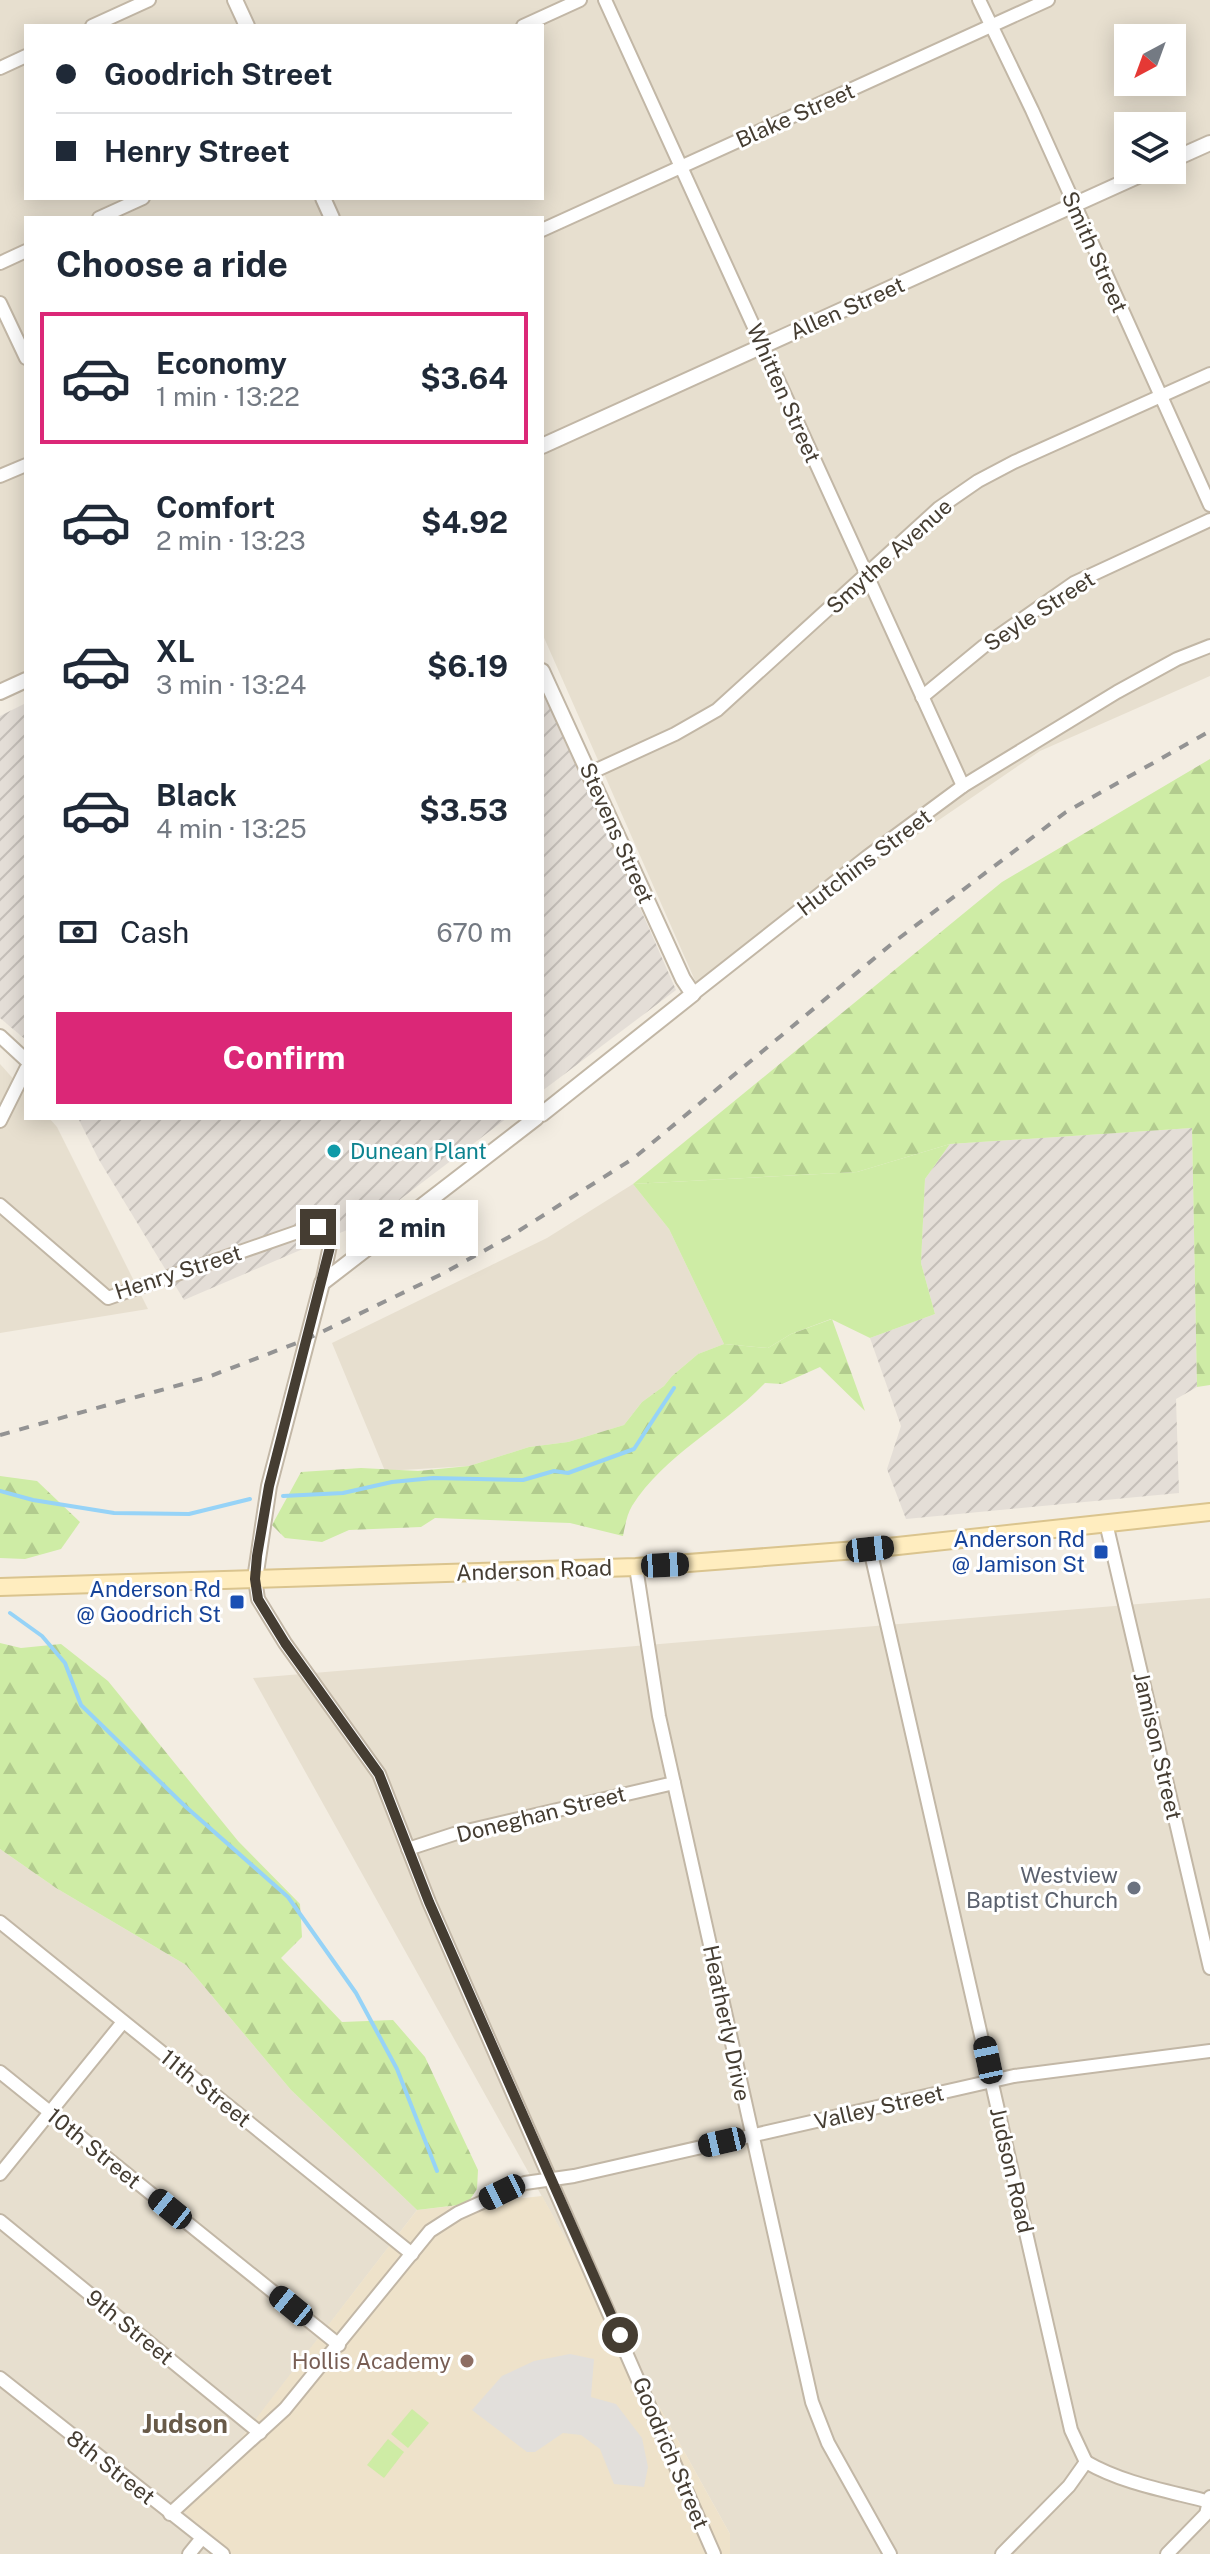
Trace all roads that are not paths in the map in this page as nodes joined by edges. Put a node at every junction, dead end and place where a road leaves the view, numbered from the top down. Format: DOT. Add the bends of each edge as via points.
graph roads {
  1 [pos="149,0"];
  2 [pos="235,0"];
  3 [pos="580,0"];
  4 [pos="605,0"];
  5 [pos="979,0"];
  6 [pos="1048,0"];
  7 [pos="96,24"];
  8 [pos="246,24"];
  9 [pos="527,24"];
  10 [pos="991,26"];
  11 [pos="24,57"];
  12 [pos="0,68"];
  13 [pos="1210,143"];
  14 [pos="1186,154"];
  15 [pos="681,167"];
  16 [pos="1120,184"];
  17 [pos="139,200"];
  18 [pos="1073,205"];
  19 [pos="103,216"];
  20 [pos="544,229"];
  21 [pos="24,252"];
  22 [pos="0,263"];
  23 [pos="0,303"];
  24 [pos="762,346"];
  25 [pos="24,354"];
  26 [pos="1210,374"];
  27 [pos="1160,396"];
  28 [pos="544,445"];
  29 [pos="24,466"];
  30 [pos="0,476"];
  31 [pos="1210,505"];
  32 [pos="1210,520"];
  33 [pos="866,575"];
  34 [pos="1210,646"];
  35 [pos="544,675"];
  36 [pos="24,681"];
  37 [pos="0,692"];
  38 [pos="922,697"];
  39 [pos="590,773"];
  40 [pos="963,786"];
  41 [pos="693,994"];
  42 [pos="0,1036"];
  43 [pos="24,1058"];
  44 [pos="24,1073"];
  45 [pos="544,1112"];
  46 [pos="533,1120"];
  47 [pos="0,1121"];
  48 [pos="0,1205"];
  49 [pos="322,1283"];
  50 [pos="1210,1512"];
  51 [pos="1106,1523"];
  52 [pos="870,1549"];
  53 [pos="636,1567"];
  54 [pos="255,1579"];
  55 [pos="0,1587"];
  56 [pos="674,1783"];
  57 [pos="408,1849"];
  58 [pos="0,1922"];
  59 [pos="1210,1968"];
  60 [pos="123,2022"];
  61 [pos="1210,2051"];
  62 [pos="0,2072"];
  63 [pos="992,2081"];
  64 [pos="50,2112"];
  65 [pos="751,2135"];
  66 [pos="0,2174"];
  67 [pos="551,2179"];
  68 [pos="0,2221"];
  69 [pos="412,2254"];
  70 [pos="339,2345"];
  71 [pos="0,2378"];
  72 [pos="260,2433"];
  73 [pos="1086,2462"];
  74 [pos="1210,2500"];
  75 [pos="170,2514"];
  76 [pos="202,2538"];
  77 [pos="189,2554"];
  78 [pos="223,2554"];
  79 [pos="714,2554"];
  80 [pos="890,2554"];
  81 [pos="1002,2554"];
  82 [pos="1167,2554"];
  1 -- 7 [label="street"];
  2 -- 8 [label="street"];
  3 -- 9 [label="street"];
  4 -- 15 [label="street, Whitten Street"];
  5 -- 10 [label="street, Smith Street"];
  6 -- 10 [label="street, Blake Street"];
  10 -- 15 [label="street, Blake Street"];
  10 -- 18 [label="street, Smith Street"];
  11 -- 12 [label="street"];
  13 -- 14 [label="street"];
  15 -- 20 [label="street, Blake Street"];
  15 -- 24 [label="street, Whitten Street"];
  16 -- 18 [label="street, Allen Street"];
  17 -- 19 [label="street"];
  18 -- 24 [label="street, Allen Street"];
  18 -- 27 [label="street, Smith Street"];
  21 -- 22 [label="street"];
  23 -- 25 [label="street"];
  24 -- 28 [label="street, Allen Street"];
  24 -- 33 [label="street, Whitten Street"];
  26 -- 27 [label="street, Smythe Avenue"];
  27 -- 31 [label="street, Smith Street"];
  27 -- 33 [label="street, Smythe Avenue" via="978,481 939,508"];
  29 -- 30 [label="street"];
  32 -- 38 [label="street, Seyle Street" via="1074,583"];
  33 -- 38 [label="street, Whitten Street"];
  33 -- 39 [label="street, Smythe Avenue" via="717,710"];
  34 -- 40 [label="street, Hutchins Street" via="1117,692"];
  35 -- 39 [label="street, Stevens Street"];
  36 -- 37 [label="street"];
  38 -- 40 [label="street, Whitten Street"];
  39 -- 41 [label="street, Stevens Street"];
  40 -- 41 [label="street, Hutchins Street"];
  41 -- 45 [label="street, Hutchins Street"];
  42 -- 43 [label="street"];
  44 -- 47 [label="street"];
  46 -- 49 [label="street"];
  48 -- 49 [label="street, Henry Street" via="108,1298 318,1227 330,1229 332,1236"];
  49 -- 54 [label="street" via="269,1486"];
  50 -- 51 [label="main road, Anderson Road"];
  51 -- 52 [label="main road, Anderson Road"];
  51 -- 59 [label="street, Jamison Street"];
  52 -- 53 [label="main road, Anderson Road"];
  52 -- 63 [label="street, Judson Road"];
  53 -- 54 [label="main road, Anderson Road"];
  53 -- 56 [label="street, Heatherly Drive"];
  54 -- 55 [label="main road, Anderson Road"];
  54 -- 57 [label="street, Goodrich Street" via="258,1599 285,1643 372,1760"];
  56 -- 57 [label="street, Doneghan Street"];
  56 -- 65 [label="street, Heatherly Drive"];
  57 -- 67 [label="street, Goodrich Street"];
  58 -- 60 [label="street, 11th Street"];
  60 -- 64 [label="street"];
  60 -- 69 [label="street, 11th Street"];
  61 -- 63 [label="street, Valley Street"];
  62 -- 64 [label="street, 10th Street"];
  63 -- 65 [label="street, Valley Street"];
  63 -- 73 [label="street, Judson Road" via="1071,2430"];
  64 -- 66 [label="street"];
  64 -- 70 [label="street, 10th Street"];
  65 -- 67 [label="street, Valley Street"];
  65 -- 80 [label="street, Heatherly Drive" via="817,2419"];
  67 -- 69 [label="street, Valley Street" via="525,2183 458,2213 424,2237"];
  67 -- 79 [label="street, Goodrich Street"];
  68 -- 72 [label="street, 9th Street"];
  69 -- 70 [label="street, Valley Street"];
  70 -- 72 [label="street, Valley Street"];
  71 -- 75 [label="street, 8th Street"];
  72 -- 75 [label="street, Valley Street"];
  73 -- 74 [label="street" via="1162,2491"];
  73 -- 81 [label="street"];
  74 -- 82 [label="street" via="1206,2514"];
  75 -- 76 [label="street, 8th Street"];
  76 -- 77 [label="street"];
  76 -- 78 [label="street, 8th Street"];
}
